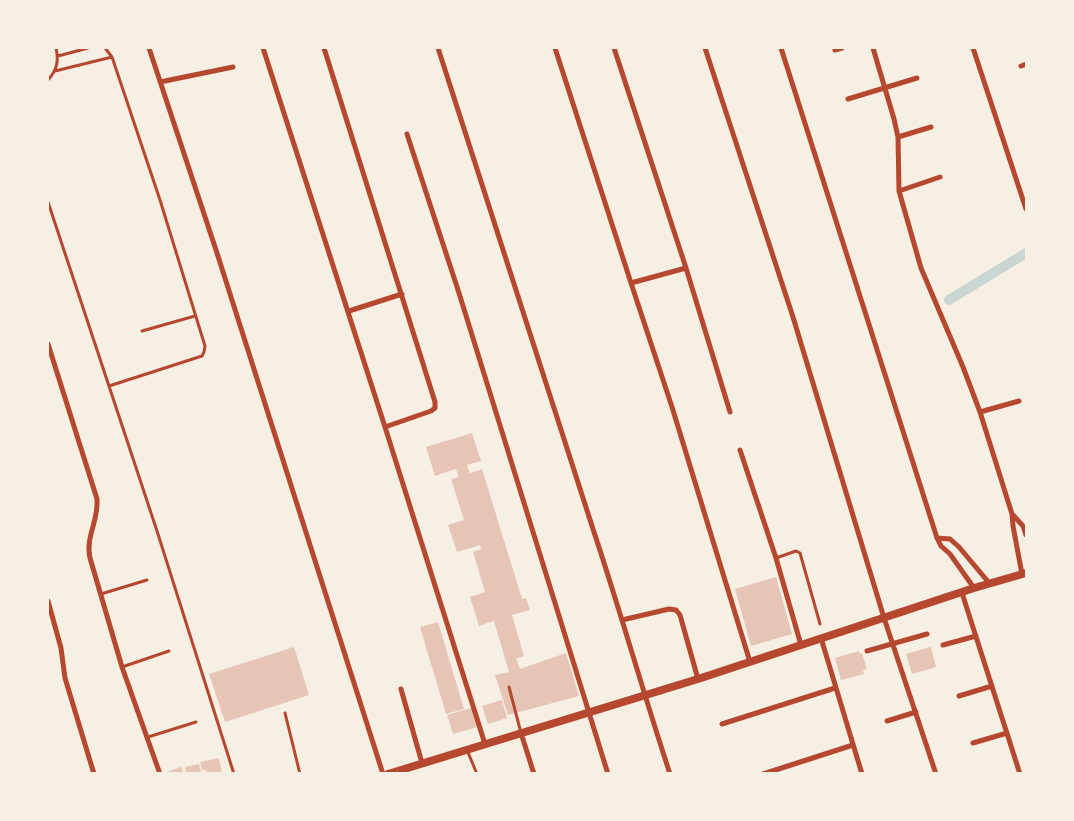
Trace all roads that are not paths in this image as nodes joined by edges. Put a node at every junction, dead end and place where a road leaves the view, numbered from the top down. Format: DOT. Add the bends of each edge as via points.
graph roads {
  1 [pos="56,48"];
  2 [pos="88,48"];
  3 [pos="105,48"];
  4 [pos="148,48"];
  5 [pos="263,48"];
  6 [pos="324,48"];
  7 [pos="438,48"];
  8 [pos="555,48"];
  9 [pos="614,48"];
  10 [pos="705,48"];
  11 [pos="781,48"];
  12 [pos="842,48"];
  13 [pos="873,48"];
  14 [pos="973,48"];
  15 [pos="835,50"];
  16 [pos="58,56"];
  17 [pos="112,57"];
  18 [pos="233,66"];
  19 [pos="55,70"];
  20 [pos="917,78"];
  21 [pos="48,80"];
  22 [pos="160,82"];
  23 [pos="886,89"];
  24 [pos="848,99"];
  25 [pos="930,127"];
  26 [pos="407,134"];
  27 [pos="898,137"];
  28 [pos="940,177"];
  29 [pos="900,191"];
  30 [pos="48,202"];
  31 [pos="1026,209"];
  32 [pos="686,268"];
  33 [pos="630,283"];
  34 [pos="402,294"];
  35 [pos="349,311"];
  36 [pos="195,316"];
  37 [pos="142,331"];
  38 [pos="48,344"];
  39 [pos="109,386"];
  40 [pos="1019,401"];
  41 [pos="730,412"];
  42 [pos="980,412"];
  43 [pos="386,427"];
  44 [pos="740,450"];
  45 [pos="1012,514"];
  46 [pos="1026,535"];
  47 [pos="937,538"];
  48 [pos="776,558"];
  49 [pos="1024,574"];
  50 [pos="147,580"];
  51 [pos="990,584"];
  52 [pos="974,588"];
  53 [pos="962,592"];
  54 [pos="101,594"];
  55 [pos="48,601"];
  56 [pos="884,618"];
  57 [pos="622,620"];
  58 [pos="820,624"];
  59 [pos="927,634"];
  60 [pos="976,636"];
  61 [pos="821,638"];
  62 [pos="893,644"];
  63 [pos="801,645"];
  64 [pos="943,645"];
  65 [pos="169,651"];
  66 [pos="867,651"];
  67 [pos="750,662"];
  68 [pos="122,667"];
  69 [pos="698,679"];
  70 [pos="992,686"];
  71 [pos="508,687"];
  72 [pos="835,688"];
  73 [pos="401,689"];
  74 [pos="644,695"];
  75 [pos="959,696"];
  76 [pos="589,712"];
  77 [pos="916,712"];
  78 [pos="284,713"];
  79 [pos="886,721"];
  80 [pos="196,722"];
  81 [pos="722,724"];
  82 [pos="1007,733"];
  83 [pos="521,734"];
  84 [pos="148,737"];
  85 [pos="972,743"];
  86 [pos="485,744"];
  87 [pos="853,744"];
  88 [pos="467,750"];
  89 [pos="422,763"];
  90 [pos="936,773"];
  91 [pos="94,774"];
  92 [pos="160,774"];
  93 [pos="234,774"];
  94 [pos="300,774"];
  95 [pos="382,774"];
  96 [pos="388,774"];
  97 [pos="477,774"];
  98 [pos="534,774"];
  99 [pos="608,774"];
  100 [pos="670,774"];
  101 [pos="764,774"];
  102 [pos="862,774"];
  103 [pos="1020,774"];
  1 -- 16 [label="lane"];
  2 -- 16 [label="lane"];
  3 -- 17 [label="lane"];
  4 -- 22 [label="street"];
  5 -- 35 [label="street"];
  6 -- 34 [label="street"];
  7 -- 57 [label="street"];
  8 -- 33 [label="street"];
  9 -- 32 [label="street"];
  10 -- 56 [label="street" via="793,317"];
  11 -- 47 [label="street"];
  12 -- 15 [label="street"];
  13 -- 23 [label="street"];
  14 -- 31 [label="street"];
  16 -- 19 [label="lane"];
  17 -- 19 [label="lane"];
  17 -- 36 [label="lane"];
  18 -- 22 [label="street"];
  19 -- 21 [label="lane"];
  20 -- 23 [label="street"];
  22 -- 95 [label="street"];
  23 -- 24 [label="street"];
  23 -- 27 [label="street"];
  25 -- 27 [label="street"];
  26 -- 76 [label="street"];
  27 -- 29 [label="street"];
  28 -- 29 [label="street"];
  29 -- 42 [label="street" via="921,268"];
  30 -- 39 [label="lane"];
  32 -- 33 [label="street"];
  32 -- 41 [label="street"];
  33 -- 67 [label="street" via="672,407"];
  34 -- 35 [label="street"];
  34 -- 43 [label="street" via="435,408"];
  35 -- 43 [label="street"];
  36 -- 37 [label="lane"];
  36 -- 39 [label="lane" via="205,346 202,356"];
  38 -- 54 [label="street" via="97,499 98,513 88,551"];
  39 -- 93 [label="lane"];
  40 -- 42 [label="street"];
  42 -- 45 [label="street"];
  43 -- 86 [label="street"];
  44 -- 48 [label="street"];
  45 -- 46 [label="street" via="1024,526"];
  45 -- 49 [label="street"];
  47 -- 51 [label="street" via="950,539 960,547"];
  47 -- 52 [label="street"];
  48 -- 58 [label="lane" via="796,551 800,553"];
  48 -- 63 [label="street"];
  49 -- 51 [label="main road"];
  50 -- 54 [label="lane"];
  51 -- 52 [label="main road"];
  52 -- 53 [label="main road"];
  53 -- 56 [label="main road"];
  53 -- 60 [label="street"];
  54 -- 68 [label="street"];
  55 -- 91 [label="street" via="61,648 65,678"];
  56 -- 61 [label="main road"];
  56 -- 62 [label="street"];
  57 -- 69 [label="street" via="676,610"];
  57 -- 74 [label="street"];
  59 -- 62 [label="street"];
  60 -- 64 [label="street"];
  60 -- 70 [label="street"];
  61 -- 63 [label="main road"];
  61 -- 72 [label="street"];
  62 -- 66 [label="street"];
  62 -- 77 [label="street"];
  63 -- 67 [label="main road"];
  65 -- 68 [label="lane"];
  67 -- 69 [label="main road"];
  68 -- 84 [label="street"];
  69 -- 74 [label="main road"];
  70 -- 75 [label="street"];
  70 -- 82 [label="street"];
  71 -- 83 [label="lane"];
  72 -- 81 [label="street"];
  72 -- 87 [label="street"];
  73 -- 89 [label="street"];
  74 -- 76 [label="main road"];
  74 -- 100 [label="street"];
  76 -- 83 [label="main road"];
  76 -- 99 [label="street"];
  77 -- 79 [label="street"];
  77 -- 90 [label="street"];
  78 -- 94 [label="lane"];
  80 -- 84 [label="lane"];
  82 -- 85 [label="street"];
  82 -- 103 [label="street"];
  83 -- 86 [label="main road"];
  83 -- 98 [label="street"];
  84 -- 92 [label="street"];
  86 -- 88 [label="main road"];
  87 -- 101 [label="street"];
  87 -- 102 [label="street"];
  88 -- 89 [label="main road"];
  88 -- 97 [label="lane"];
  89 -- 96 [label="main road"];
}
